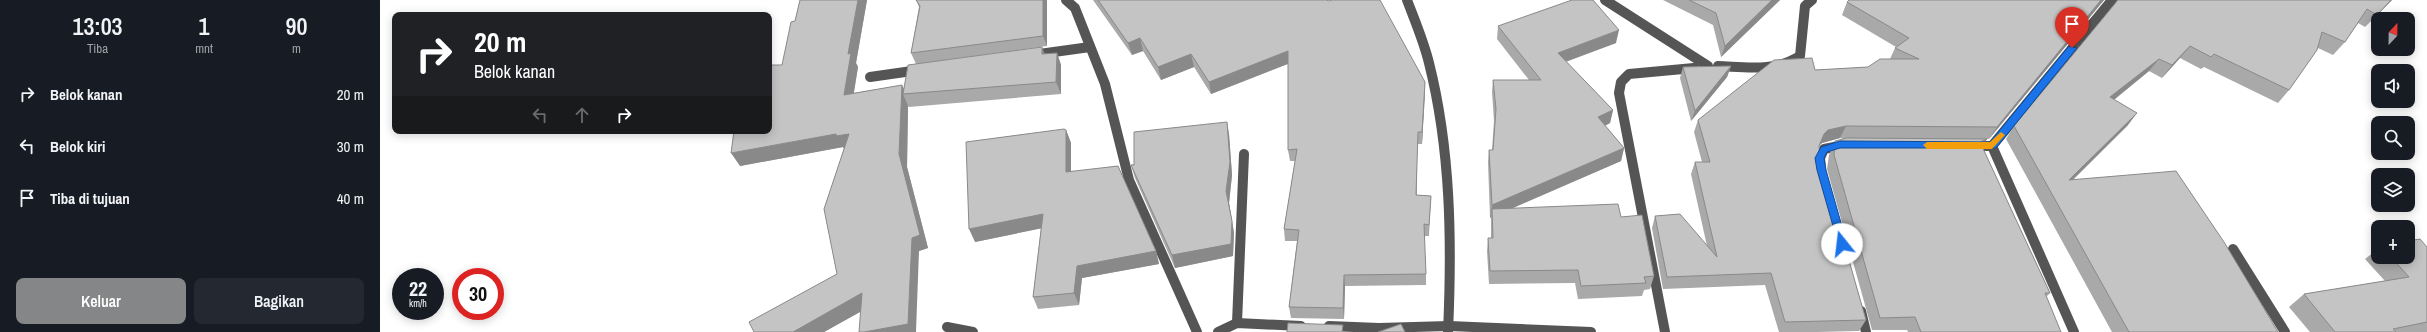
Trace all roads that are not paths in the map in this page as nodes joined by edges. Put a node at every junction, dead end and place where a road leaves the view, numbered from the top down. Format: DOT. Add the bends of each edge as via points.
graph roads {
  1 [pos="1066,0"];
  2 [pos="1408,0"];
  3 [pos="1605,0"];
  4 [pos="1812,0"];
  5 [pos="2112,0"];
  6 [pos="1090,47"];
  7 [pos="1021,56"];
  8 [pos="1708,66"];
  9 [pos="930,69"];
  10 [pos="870,77"];
  11 [pos="1855,145"];
  12 [pos="1954,145"];
  13 [pos="1992,146"];
  14 [pos="1244,154"];
  15 [pos="1823,177"];
  16 [pos="2233,249"];
  17 [pos="1858,303"];
  18 [pos="1237,324"];
  19 [pos="947,327"];
  20 [pos="1448,329"];
  21 [pos="973,332"];
  22 [pos="1197,332"];
  23 [pos="1218,332"];
  24 [pos="1591,332"];
  25 [pos="1665,332"];
  26 [pos="1866,332"];
  27 [pos="2074,332"];
  28 [pos="2285,332"];
  1 -- 6 [label="street" via="1074,8"];
  2 -- 20 [label="street" via="1429,64 1440,130 1449,251"];
  3 -- 8 [label="street"];
  4 -- 8 [label="street" via="1805,6 1800,56 1796,60 1770,66"];
  5 -- 13 [label="street"];
  6 -- 7 [label="street"];
  6 -- 22 [label="street" via="1105,84 1129,180"];
  8 -- 25 [label="street" via="1629,74 1621,82 1619,93"];
  9 -- 10 [label="street"];
  11 -- 15 [label="street" via="1824,149 1820,158"];
  12 -- 13 [label="street"];
  13 -- 27 [label="street"];
  14 -- 18 [label="street"];
  16 -- 28 [label="street"];
  17 -- 26 [label="street"];
  18 -- 20 [label="street"];
  18 -- 23 [label="street"];
  19 -- 21 [label="street"];
  20 -- 24 [label="street"];
}
